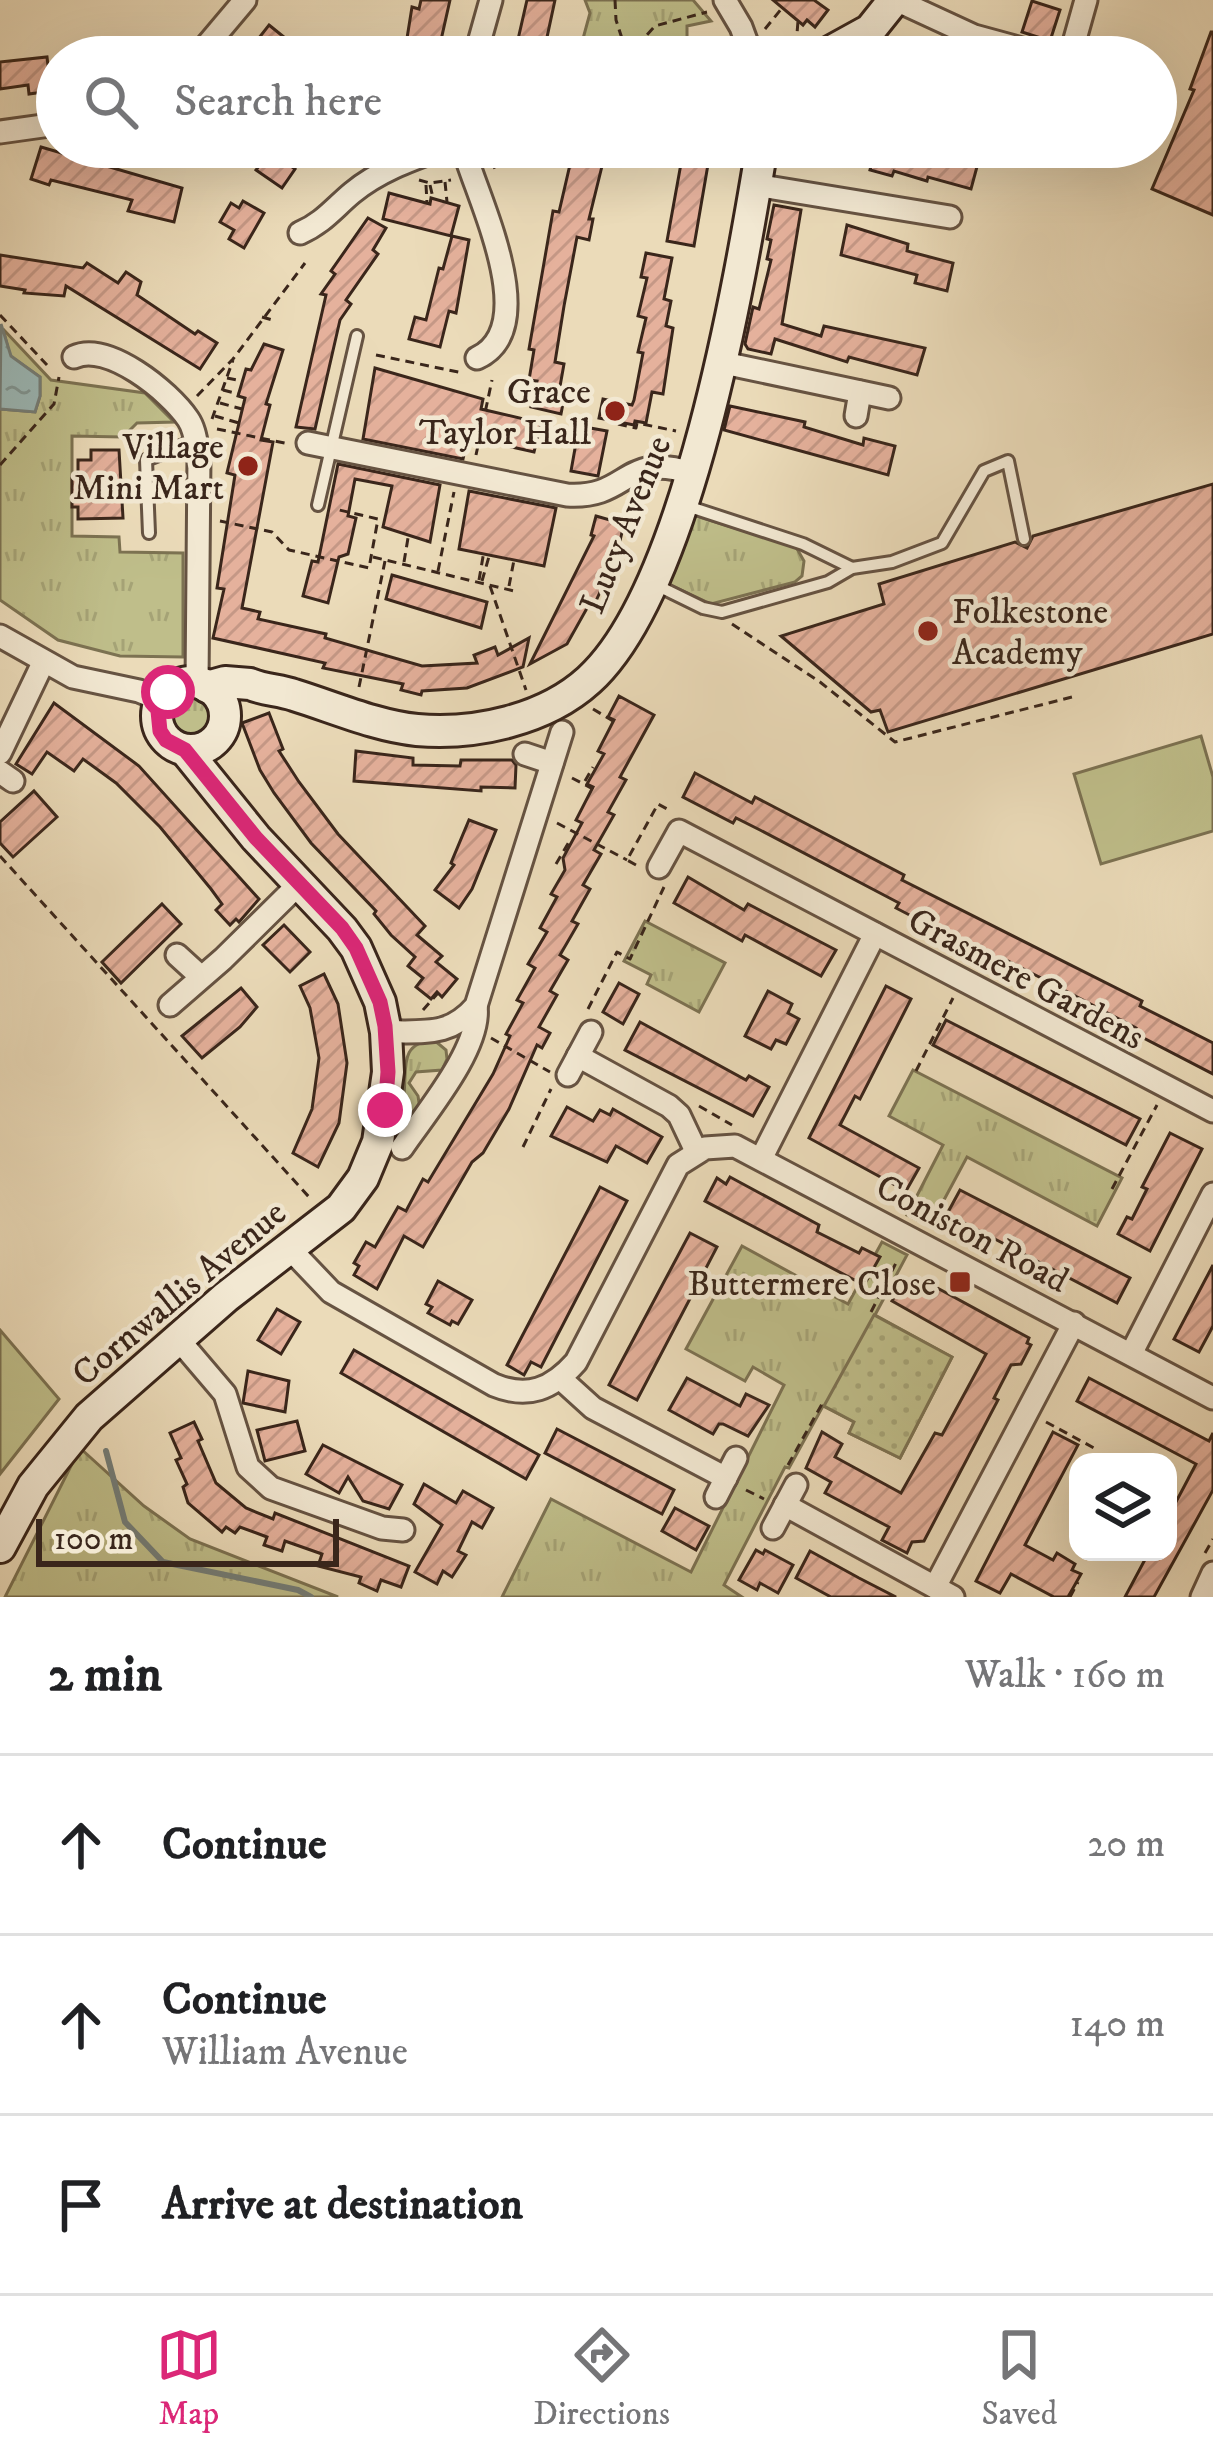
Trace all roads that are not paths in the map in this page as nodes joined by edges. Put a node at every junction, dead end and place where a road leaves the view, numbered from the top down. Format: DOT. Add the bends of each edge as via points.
graph roads {
  1 [pos="244,0"];
  2 [pos="491,0"];
  3 [pos="895,0"];
  4 [pos="1086,0"];
  5 [pos="717,6"];
  6 [pos="214,36"];
  7 [pos="481,36"];
  8 [pos="744,36"];
  9 [pos="853,36"];
  10 [pos="974,36"];
  11 [pos="1076,36"];
  12 [pos="36,130"];
  13 [pos="4,138"];
  14 [pos="391,168"];
  15 [pos="470,168"];
  16 [pos="758,168"];
  17 [pos="755,185"];
  18 [pos="950,217"];
  19 [pos="300,233"];
  20 [pos="357,336"];
  21 [pos="74,357"];
  22 [pos="719,362"];
  23 [pos="470,366"];
  24 [pos="860,392"];
  25 [pos="889,398"];
  26 [pos="856,416"];
  27 [pos="206,430"];
  28 [pos="319,445"];
  29 [pos="691,473"];
  30 [pos="681,504"];
  31 [pos="318,505"];
  32 [pos="149,533"];
  33 [pos="1024,539"];
  34 [pos="852,568"];
  35 [pos="651,582"];
  36 [pos="0,637"];
  37 [pos="43,663"];
  38 [pos="202,685"];
  39 [pos="259,688"];
  40 [pos="161,700"];
  41 [pos="221,728"];
  42 [pos="562,732"];
  43 [pos="185,750"];
  44 [pos="0,753"];
  45 [pos="526,754"];
  46 [pos="561,770"];
  47 [pos="208,775"];
  48 [pos="657,873"];
  49 [pos="300,884"];
  50 [pos="875,934"];
  51 [pos="177,955"];
  52 [pos="200,976"];
  53 [pos="170,1005"];
  54 [pos="476,1006"];
  55 [pos="586,1027"];
  56 [pos="386,1031"];
  57 [pos="419,1082"];
  58 [pos="440,1093"];
  59 [pos="1213,1111"];
  60 [pos="402,1148"];
  61 [pos="696,1151"];
  62 [pos="762,1157"];
  63 [pos="1213,1195"];
  64 [pos="291,1250"];
  65 [pos="1074,1323"];
  66 [pos="179,1340"];
  67 [pos="1131,1354"];
  68 [pos="561,1379"];
  69 [pos="1213,1398"];
  70 [pos="729,1480"];
  71 [pos="784,1499"];
  72 [pos="403,1530"];
  73 [pos="0,1547"];
  74 [pos="1213,1573"];
  75 [pos="944,1592"];
  76 [pos="1202,1597"];
  1 -- 6 [label="street"];
  2 -- 7 [label="street"];
  3 -- 9 [label="street" via="870,30"];
  3 -- 10 [label="street"];
  4 -- 11 [label="street"];
  5 -- 8 [label="street"];
  12 -- 13 [label="street"];
  14 -- 19 [label="street"];
  15 -- 23 [label="street" via="505,282 498,340"];
  16 -- 17 [label="street, Lucy Avenue"];
  17 -- 18 [label="street"];
  17 -- 22 [label="street, Lucy Avenue"];
  20 -- 28 [label="lane"];
  21 -- 27 [label="street" via="98,352 148,380"];
  22 -- 24 [label="street"];
  22 -- 29 [label="street, Lucy Avenue"];
  24 -- 25 [label="street"];
  24 -- 26 [label="street"];
  27 -- 32 [label="lane" via="146,460"];
  27 -- 38 [label="street"];
  28 -- 29 [label="street" via="567,495 607,491 654,465"];
  28 -- 31 [label="lane"];
  29 -- 30 [label="street, Lucy Avenue"];
  30 -- 34 [label="lane"];
  30 -- 35 [label="street, Lucy Avenue"];
  33 -- 34 [label="lane" via="1008,461 984,471 942,543"];
  34 -- 35 [label="lane" via="828,583 722,612"];
  35 -- 39 [label="street, Lucy Avenue" via="590,680 536,712 493,725 408,728"];
  36 -- 37 [label="street"];
  37 -- 40 [label="street"];
  37 -- 44 [label="street"];
  38 -- 39 [label="street, Lucy Avenue"];
  38 -- 40 [label="street" via="176,686"];
  38 -- 41 [label="street" via="219,698"];
  39 -- 41 [label="street"];
  40 -- 43 [label="street" via="160,731"];
  41 -- 43 [label="street" via="207,747"];
  41 -- 47 [label="street"];
  42 -- 46 [label="street"];
  43 -- 47 [label="street, Cornwallis Avenue"];
  45 -- 46 [label="street"];
  46 -- 54 [label="street"];
  47 -- 49 [label="street, Cornwallis Avenue"];
  48 -- 50 [label="street, Grasmere Gardens" via="679,831"];
  49 -- 52 [label="street"];
  49 -- 56 [label="street, Cornwallis Avenue" via="356,948"];
  50 -- 59 [label="street, Grasmere Gardens"];
  50 -- 62 [label="street, Grasmere Gardens"];
  51 -- 52 [label="street"];
  52 -- 53 [label="street"];
  54 -- 56 [label="street" via="460,1025"];
  54 -- 58 [label="street" via="478,1024"];
  55 -- 61 [label="street" via="564,1070 668,1106"];
  56 -- 64 [label="street, Cornwallis Avenue" via="378,1142 355,1192 321,1210"];
  57 -- 58 [label="street"];
  58 -- 60 [label="street"];
  61 -- 62 [label="street, Coniston Road" via="724,1145"];
  61 -- 68 [label="street" via="678,1165"];
  62 -- 65 [label="street, Coniston Road"];
  63 -- 67 [label="street"];
  64 -- 66 [label="street, Cornwallis Avenue"];
  64 -- 68 [label="street" via="332,1292 494,1385 529,1393"];
  65 -- 67 [label="street, Coniston Road"];
  65 -- 75 [label="street"];
  66 -- 72 [label="street" via="225,1394 248,1467 271,1488"];
  66 -- 73 [label="street, Cornwallis Avenue" via="61,1447"];
  67 -- 69 [label="street, Coniston Road"];
  68 -- 70 [label="street" via="593,1408"];
  71 -- 75 [label="street"];
  74 -- 76 [label="street"];
}
